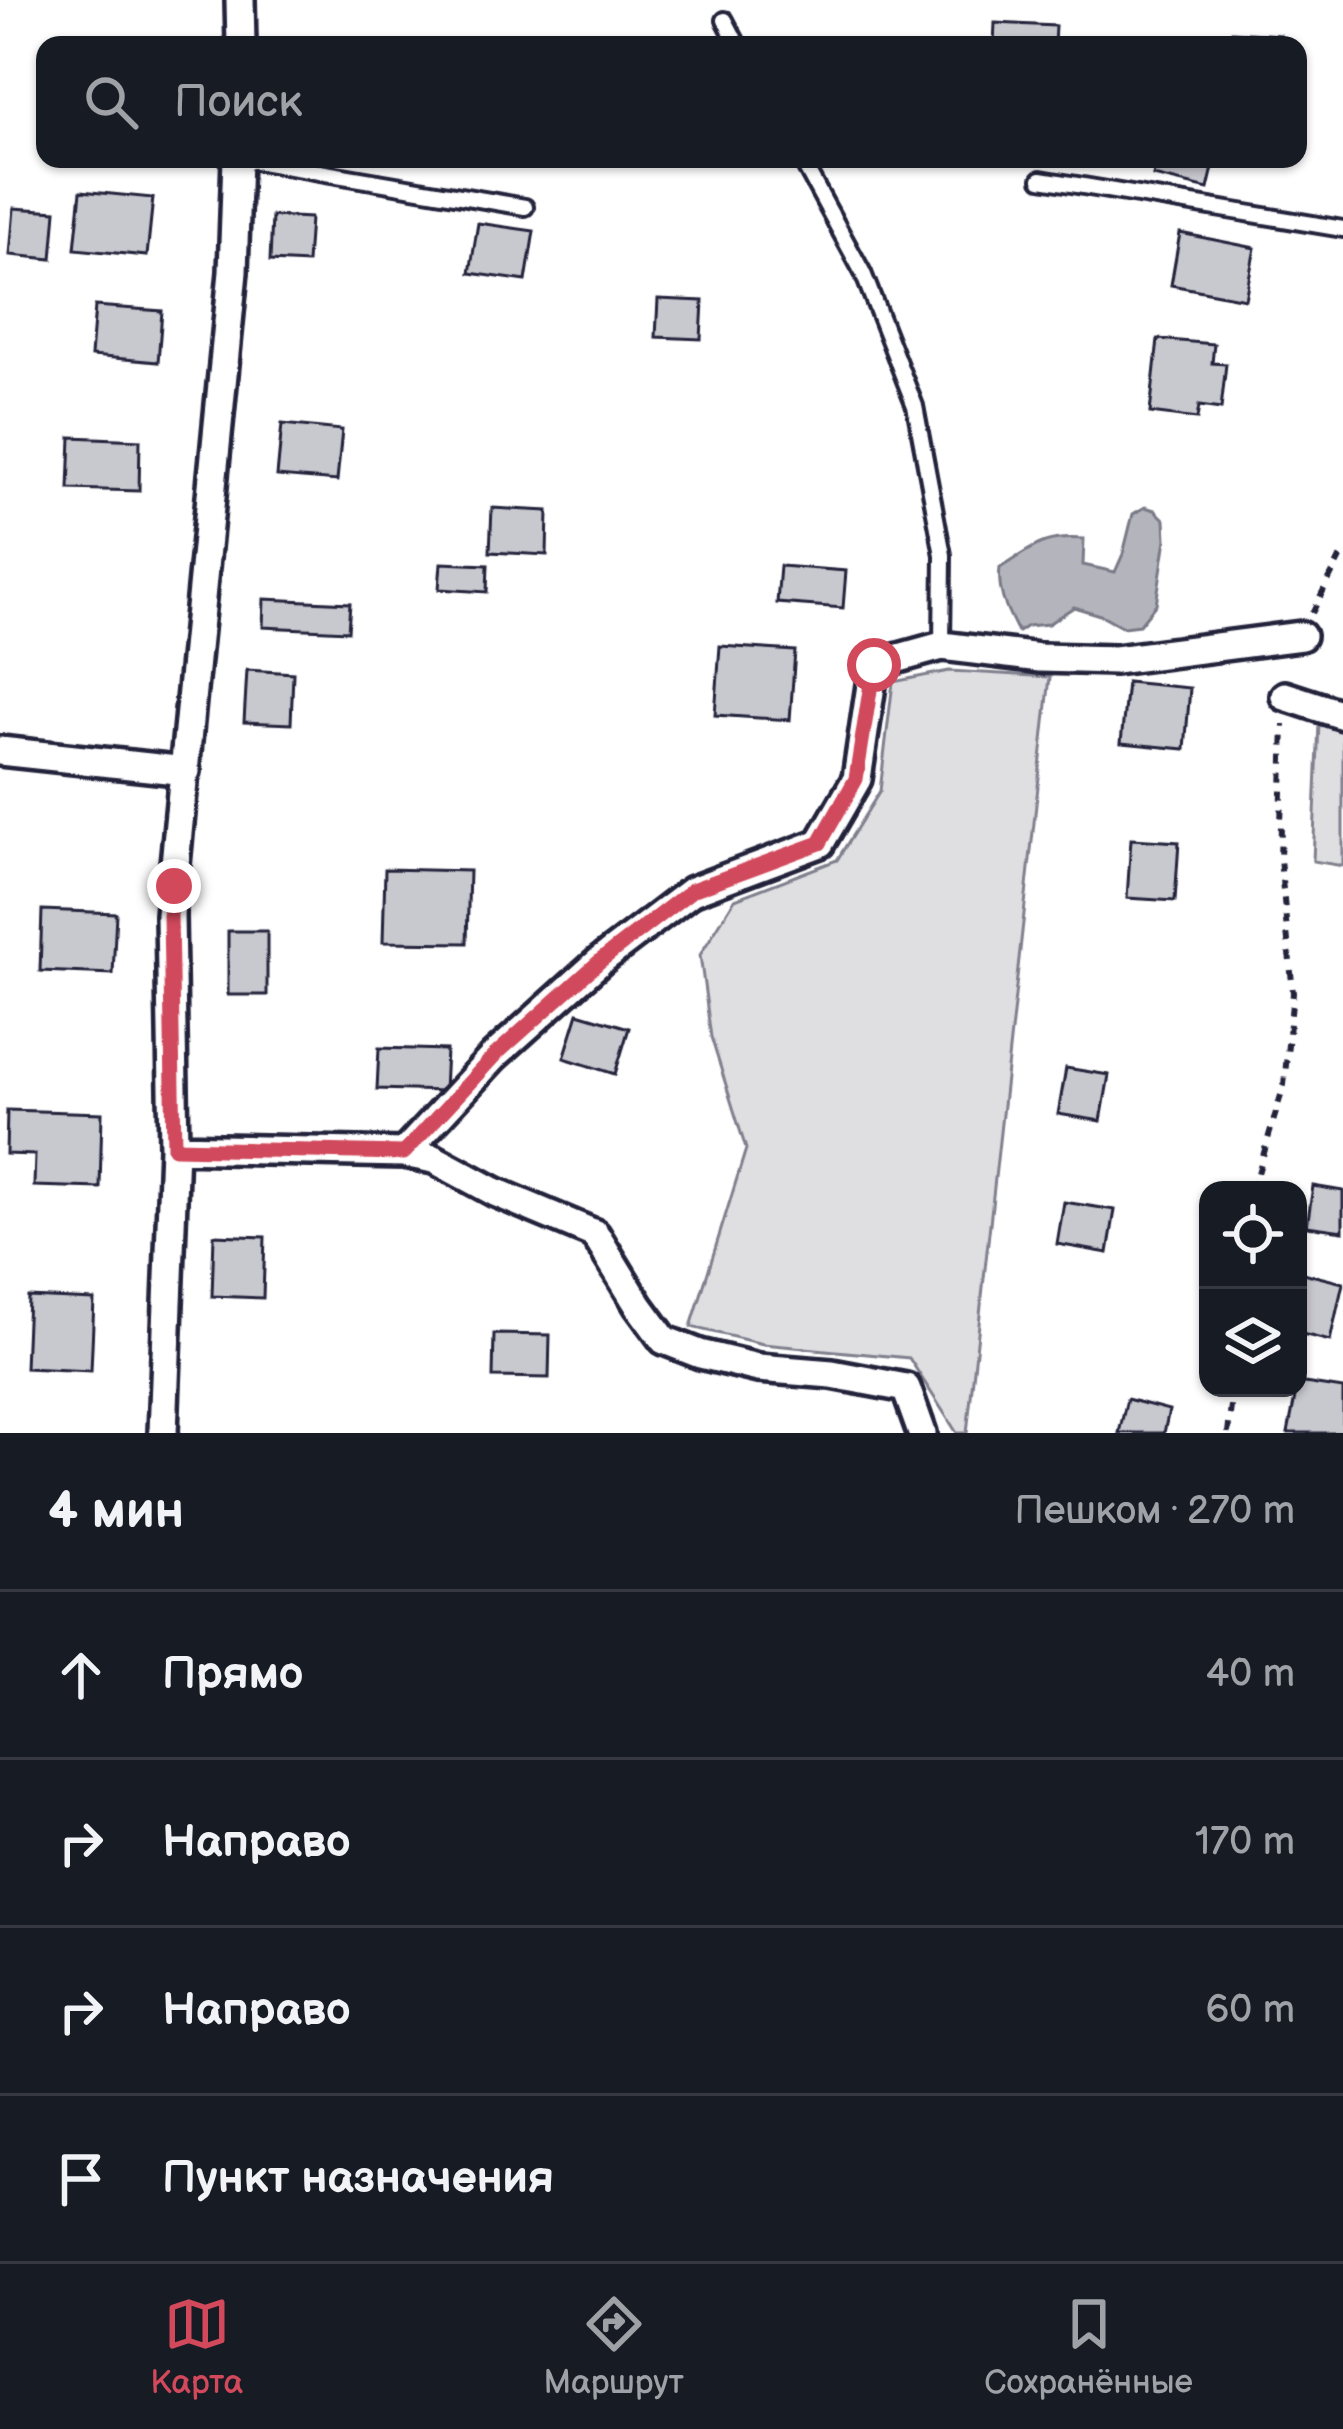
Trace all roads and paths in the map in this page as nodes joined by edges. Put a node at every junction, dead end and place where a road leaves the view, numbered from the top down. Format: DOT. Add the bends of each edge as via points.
graph roads {
  1 [pos="240,0"];
  2 [pos="724,20"];
  3 [pos="241,36"];
  4 [pos="733,36"];
  5 [pos="239,168"];
  6 [pos="293,168"];
  7 [pos="806,168"];
  8 [pos="1041,179"];
  9 [pos="525,207"];
  10 [pos="1343,229"];
  11 [pos="1343,552"];
  12 [pos="1301,636"];
  13 [pos="942,646"];
  14 [pos="1285,696"];
  15 [pos="1343,715"];
  16 [pos="0,751"];
  17 [pos="186,771"];
  18 [pos="174,1148"];
  19 [pos="404,1153"];
  20 [pos="1256,1181"];
  21 [pos="1232,1397"];
  22 [pos="163,1433"];
  23 [pos="922,1433"];
  24 [pos="1228,1433"];
  1 -- 3 [label="street"];
  2 -- 4 [label="lane"];
  5 -- 17 [label="street"];
  6 -- 9 [label="lane"];
  7 -- 13 [label="lane" via="863,273 915,406 943,555"];
  8 -- 10 [label="lane"];
  11 -- 12 [label="path"];
  12 -- 13 [label="street" via="1115,660"];
  13 -- 19 [label="street" via="874,665 856,779 820,843 692,890 494,1056"];
  14 -- 15 [label="street"];
  14 -- 20 [label="path" via="1280,859 1293,993 1284,1085"];
  16 -- 17 [label="street"];
  17 -- 18 [label="street" via="170,915"];
  18 -- 19 [label="street"];
  18 -- 22 [label="street"];
  19 -- 23 [label="street" via="434,1159 595,1234 664,1340 758,1368 906,1388"];
  21 -- 24 [label="path"];
}
